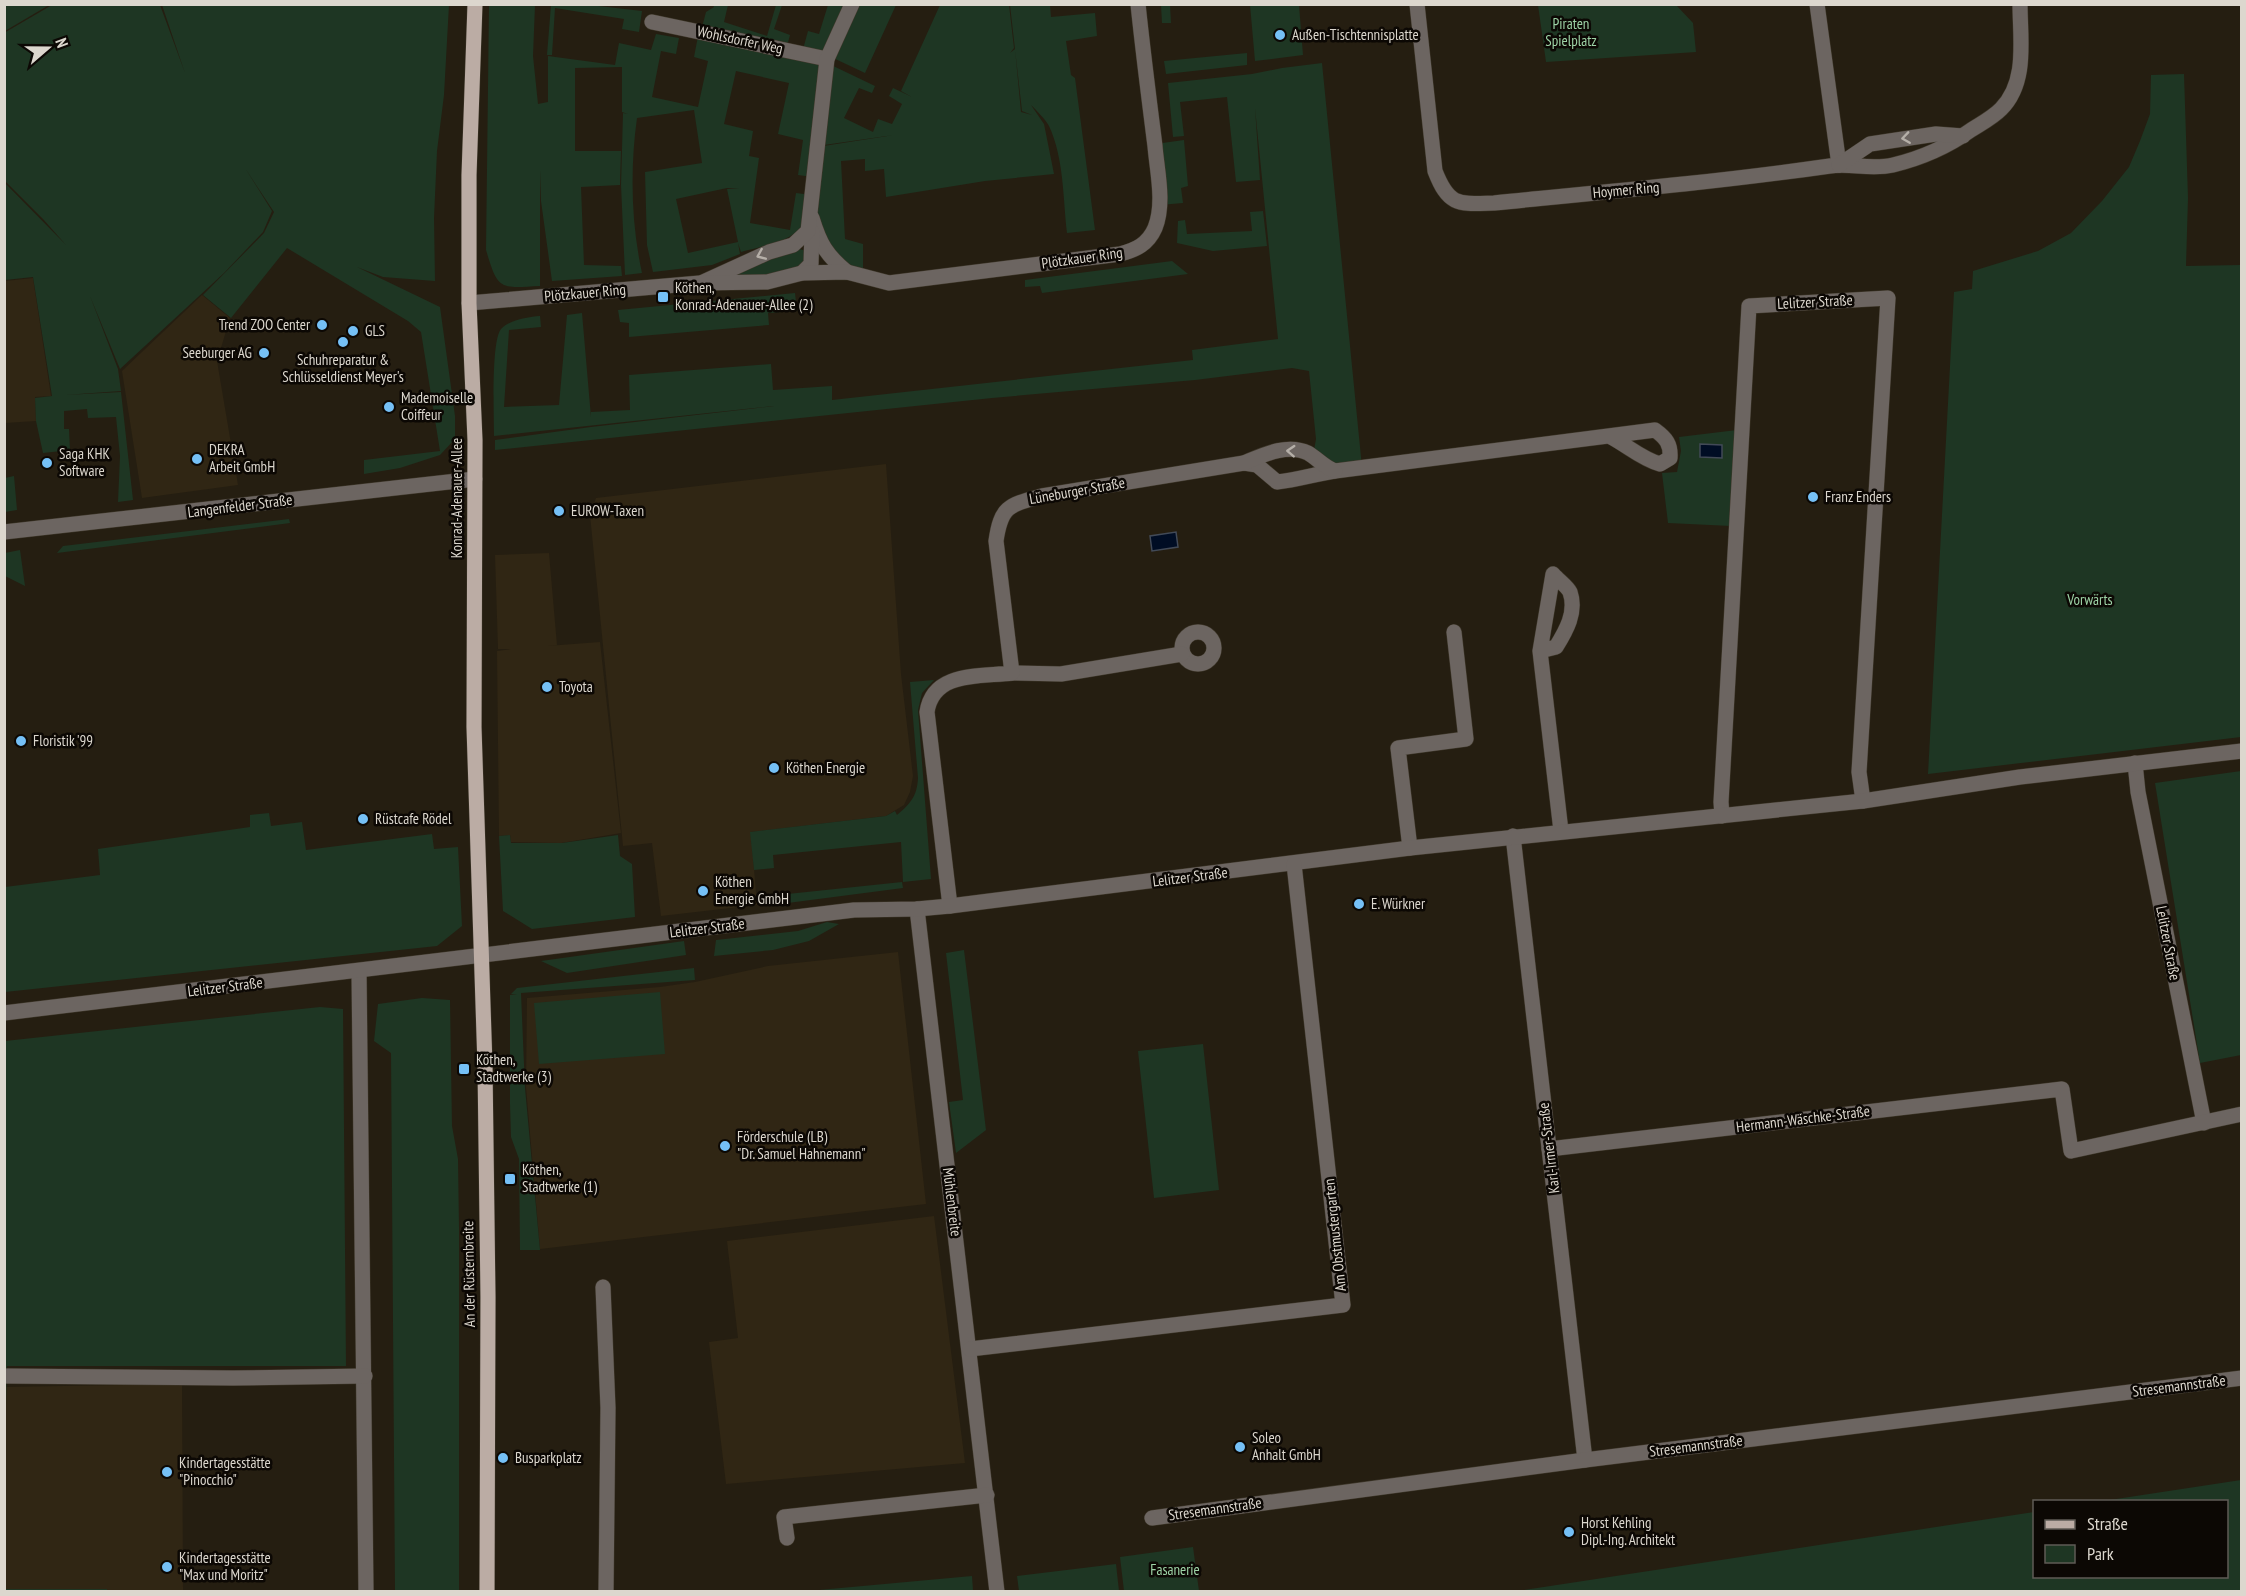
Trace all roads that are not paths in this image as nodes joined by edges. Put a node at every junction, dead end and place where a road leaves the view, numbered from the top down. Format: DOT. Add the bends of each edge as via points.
graph roads {
  1 [pos="475,4"];
  2 [pos="852,4"];
  3 [pos="1138,4"];
  4 [pos="1417,4"];
  5 [pos="1817,4"];
  6 [pos="2020,4"];
  7 [pos="652,22"];
  8 [pos="827,59"];
  9 [pos="1964,136"];
  10 [pos="1839,165"];
  11 [pos="811,214"];
  12 [pos="793,245"];
  13 [pos="812,252"];
  14 [pos="847,272"];
  15 [pos="802,273"];
  16 [pos="700,283"];
  17 [pos="469,303"];
  18 [pos="1611,437"];
  19 [pos="1244,463"];
  20 [pos="1335,471"];
  21 [pos="475,479"];
  22 [pos="4,532"];
  23 [pos="1454,632"];
  24 [pos="1540,651"];
  25 [pos="1182,654"];
  26 [pos="1012,673"];
  27 [pos="2241,751"];
  28 [pos="2135,763"];
  29 [pos="1863,801"];
  30 [pos="1722,816"];
  31 [pos="1561,831"];
  32 [pos="1513,836"];
  33 [pos="1410,848"];
  34 [pos="1294,864"];
  35 [pos="950,906"];
  36 [pos="917,909"];
  37 [pos="480,956"];
  38 [pos="359,970"];
  39 [pos="4,1013"];
  40 [pos="2241,1114"];
  41 [pos="2204,1123"];
  42 [pos="1549,1149"];
  43 [pos="603,1287"];
  44 [pos="970,1349"];
  45 [pos="4,1376"];
  46 [pos="365,1376"];
  47 [pos="2241,1377"];
  48 [pos="1585,1460"];
  49 [pos="987,1495"];
  50 [pos="1152,1518"];
  51 [pos="787,1538"];
  52 [pos="366,1592"];
  53 [pos="487,1592"];
  54 [pos="606,1592"];
  55 [pos="997,1592"];
  1 -- 17 [label="main road, Konrad-Adenauer-Allee"];
  2 -- 8 [label="street, Plötzkauer Ring"];
  3 -- 14 [label="street, Plötzkauer Ring" via="1160,212 1144,244 1120,254 889,283"];
  4 -- 10 [label="street, Hoymer Ring" via="1435,171 1442,188 1458,202 1494,203 1734,180"];
  5 -- 10 [label="street"];
  6 -- 9 [label="street" via="2021,66 2012,93 2002,108"];
  7 -- 8 [label="street, Wohlsdorfer Weg"];
  8 -- 11 [label="street, Plötzkauer Ring"];
  9 -- 10 [label="street" via="1927,156 1892,166 1873,169"];
  9 -- 10 [label="street, one-way" via="1936,134 1870,144"];
  11 -- 12 [label="street, Plötzkauer Ring" via="808,231"];
  11 -- 13 [label="street, Plötzkauer Ring"];
  11 -- 14 [label="street, Plötzkauer Ring" via="822,247"];
  12 -- 13 [label="street, Plötzkauer Ring"];
  12 -- 16 [label="street, Plötzkauer Ring, one-way"];
  13 -- 14 [label="street, Plötzkauer Ring"];
  13 -- 15 [label="street, Plötzkauer Ring" via="811,264"];
  14 -- 15 [label="street, Plötzkauer Ring"];
  15 -- 16 [label="street, Plötzkauer Ring" via="768,282"];
  16 -- 17 [label="street, Plötzkauer Ring"];
  17 -- 21 [label="main road, Konrad-Adenauer-Allee"];
  18 -- 20 [label="street"];
  19 -- 20 [label="street" via="1257,465 1277,482"];
  20 -- 19 [label="street, Lüneburger Straße, one-way" via="1306,452 1290,450 1274,451"];
  19 -- 26 [label="street, Lüneburger Straße" via="1042,496 1007,509 999,521 996,541"];
  21 -- 22 [label="street, Langenfelder Straße"];
  21 -- 37 [label="main road, Konrad-Adenauer-Allee" via="474,728"];
  23 -- 33 [label="street" via="1466,739 1398,748"];
  24 -- 31 [label="street"];
  25 -- 26 [label="street" via="1061,674"];
  26 -- 35 [label="street" via="945,683 929,699 927,712"];
  27 -- 28 [label="street, Lelitzer Straße"];
  28 -- 29 [label="street, Lelitzer Straße"];
  28 -- 41 [label="street, Lelitzer Straße"];
  29 -- 30 [label="street, Lelitzer Straße"];
  29 -- 30 [label="street, Lelitzer Straße" via="1859,772 1888,298 1749,306"];
  30 -- 31 [label="street, Lelitzer Straße"];
  31 -- 32 [label="street, Lelitzer Straße"];
  32 -- 33 [label="street, Lelitzer Straße"];
  32 -- 42 [label="street, Karl-Irmer-Straße"];
  33 -- 34 [label="street, Lelitzer Straße"];
  34 -- 35 [label="street, Lelitzer Straße"];
  34 -- 44 [label="street, Am Obstmustergarten" via="1343,1305"];
  35 -- 36 [label="street, Lelitzer Straße"];
  36 -- 37 [label="street, Lelitzer Straße" via="854,910"];
  36 -- 44 [label="street, Mühlenbreite"];
  37 -- 38 [label="street, Lelitzer Straße"];
  37 -- 53 [label="main road, An der Rüsternbreite" via="488,1297"];
  38 -- 39 [label="street, Lelitzer Straße"];
  38 -- 46 [label="street"];
  40 -- 41 [label="street"];
  41 -- 42 [label="street, Hermann-Wäschke-Straße" via="2071,1151 2062,1089"];
  42 -- 48 [label="street, Karl-Irmer-Straße"];
  43 -- 54 [label="street" via="608,1408"];
  44 -- 49 [label="street, Mühlenbreite"];
  45 -- 46 [label="street"];
  46 -- 52 [label="street"];
  47 -- 48 [label="street, Stresemannstraße"];
  48 -- 50 [label="street, Stresemannstraße"];
  49 -- 51 [label="street" via="784,1517"];
  49 -- 55 [label="street, Mühlenbreite"];
}
